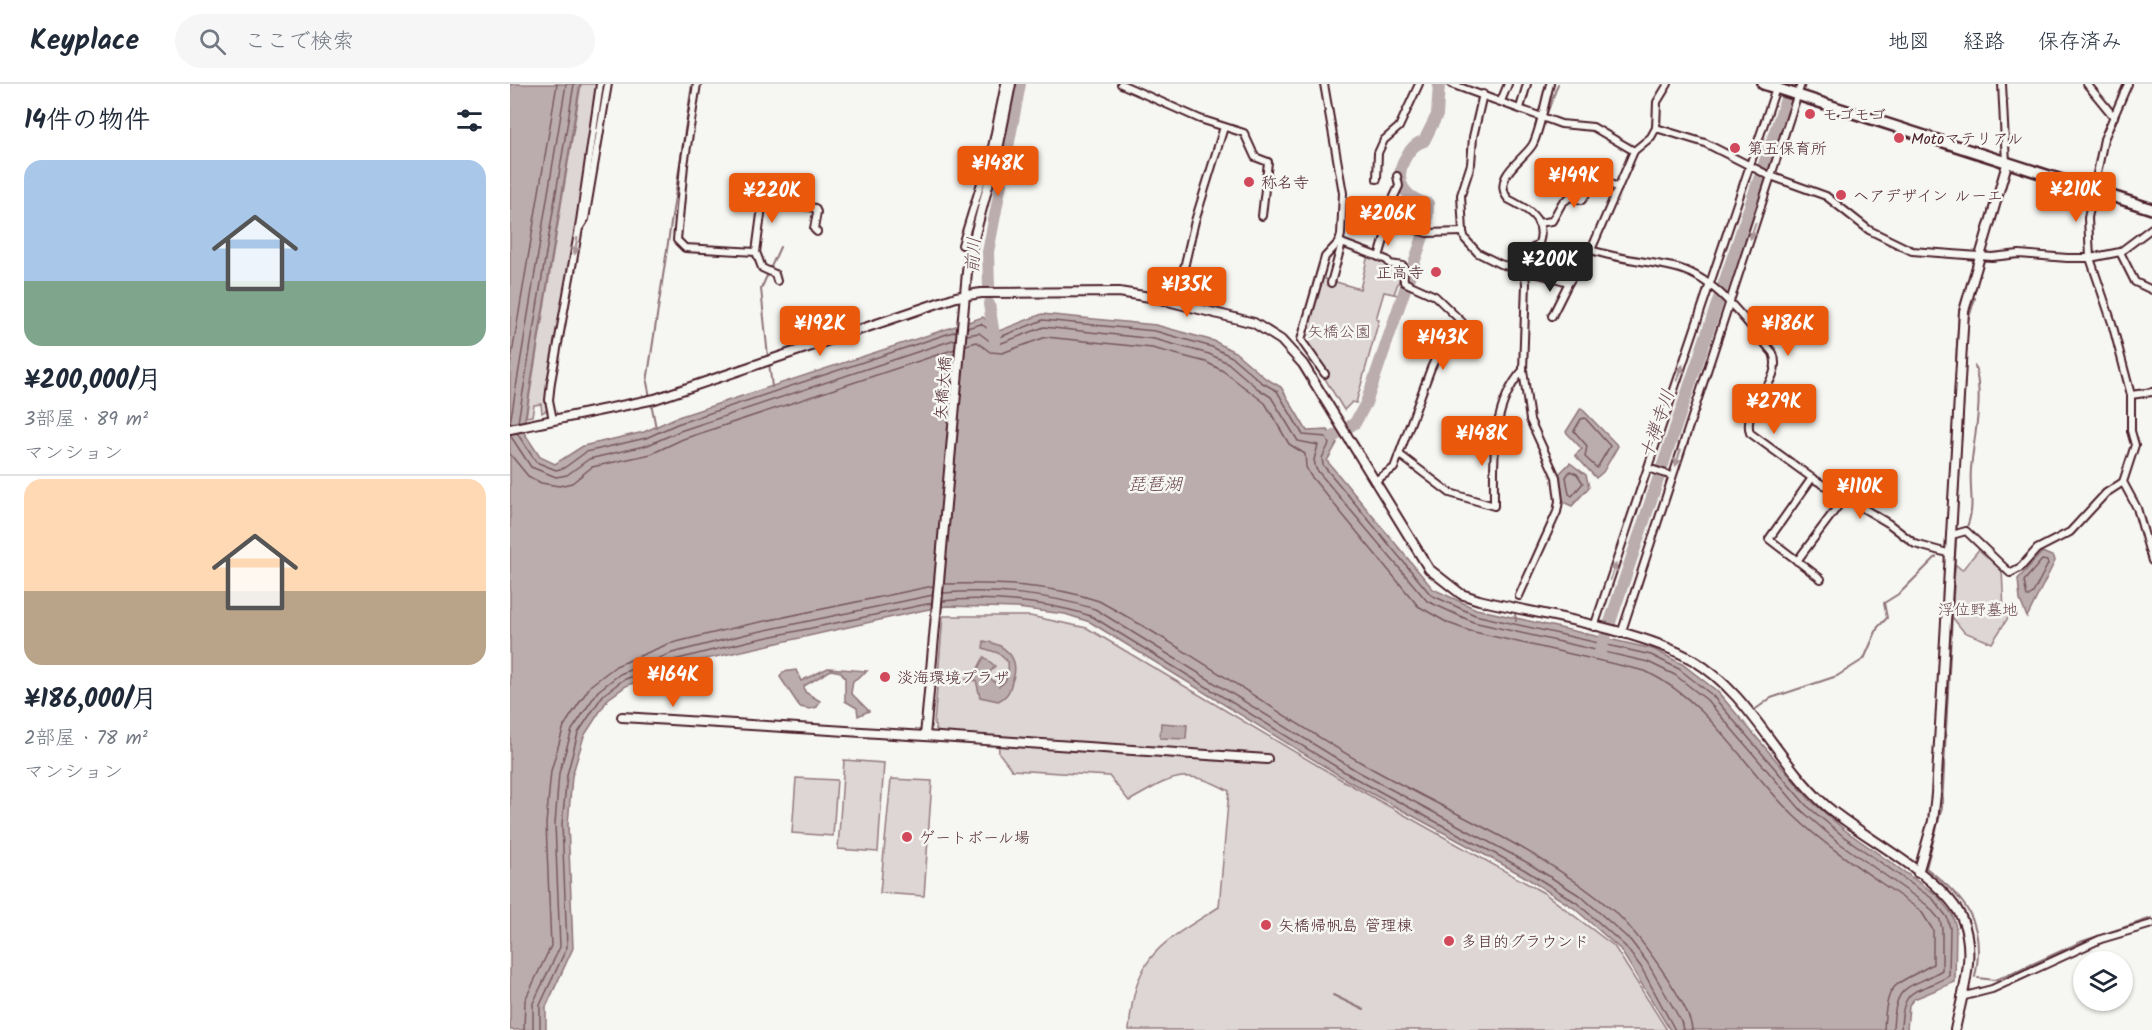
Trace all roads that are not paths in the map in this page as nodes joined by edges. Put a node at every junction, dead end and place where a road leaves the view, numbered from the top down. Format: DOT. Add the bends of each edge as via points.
graph roads {
  1 [pos="600,84"];
  2 [pos="608,84"];
  3 [pos="697,84"];
  4 [pos="1005,84"];
  5 [pos="1011,84"];
  6 [pos="1121,84"];
  7 [pos="1324,84"];
  8 [pos="1419,84"];
  9 [pos="1508,84"];
  10 [pos="1527,84"];
  11 [pos="1550,84"];
  12 [pos="1668,84"];
  13 [pos="1763,84"];
  14 [pos="1801,84"];
  15 [pos="2002,84"];
  16 [pos="2087,84"];
  17 [pos="2128,84"];
  18 [pos="1455,85"];
  19 [pos="1777,87"];
  20 [pos="1483,94"];
  21 [pos="1796,94"];
  22 [pos="1502,101"];
  23 [pos="1520,108"];
  24 [pos="1540,116"];
  25 [pos="2114,117"];
  26 [pos="1224,127"];
  27 [pos="1656,128"];
  28 [pos="1634,151"];
  29 [pos="2007,164"];
  30 [pos="1751,167"];
  31 [pos="1770,175"];
  32 [pos="1397,176"];
  33 [pos="1377,179"];
  34 [pos="1618,188"];
  35 [pos="2092,190"];
  36 [pos="2152,209"];
  37 [pos="1262,216"];
  38 [pos="1389,223"];
  39 [pos="1538,223"];
  40 [pos="579,228"];
  41 [pos="2152,228"];
  42 [pos="816,232"];
  43 [pos="1463,232"];
  44 [pos="1340,243"];
  45 [pos="962,245"];
  46 [pos="1591,250"];
  47 [pos="756,252"];
  48 [pos="2120,252"];
  49 [pos="1980,255"];
  50 [pos="1379,257"];
  51 [pos="2090,258"];
  52 [pos="1523,269"];
  53 [pos="777,281"];
  54 [pos="1569,282"];
  55 [pos="1331,283"];
  56 [pos="1711,286"];
  57 [pos="2152,290"];
  58 [pos="964,295"];
  59 [pos="1176,302"];
  60 [pos="1728,302"];
  61 [pos="1552,316"];
  62 [pos="1523,370"];
  63 [pos="1325,374"];
  64 [pos="2152,392"];
  65 [pos="2130,395"];
  66 [pos="553,420"];
  67 [pos="510,429"];
  68 [pos="1400,455"];
  69 [pos="1650,469"];
  70 [pos="1670,476"];
  71 [pos="1812,478"];
  72 [pos="1375,481"];
  73 [pos="2123,482"];
  74 [pos="1844,498"];
  75 [pos="1952,535"];
  76 [pos="1951,555"];
  77 [pos="1797,561"];
  78 [pos="2152,561"];
  79 [pos="1821,579"];
  80 [pos="1519,596"];
  81 [pos="1596,628"];
  82 [pos="1620,634"];
  83 [pos="622,717"];
  84 [pos="926,736"];
  85 [pos="1267,759"];
  86 [pos="1918,873"];
  87 [pos="2152,924"];
  88 [pos="1961,997"];
  89 [pos="1955,1030"];
  1 -- 40 [label="street"];
  2 -- 40 [label="street" via="585,219"];
  3 -- 47 [label="street" via="677,240 685,248"];
  4 -- 45 [label="street" via="992,147"];
  5 -- 58 [label="street, 矢橋大橋" via="968,261"];
  6 -- 26 [label="street"];
  7 -- 44 [label="street" via="1343,193"];
  8 -- 33 [label="street" via="1399,127 1384,140 1378,153"];
  9 -- 22 [label="street"];
  10 -- 23 [label="street"];
  11 -- 24 [label="street"];
  12 -- 27 [label="street" via="1657,102"];
  13 -- 19 [label="main road"];
  14 -- 21 [label="street"];
  15 -- 29 [label="street"];
  16 -- 25 [label="street"];
  17 -- 25 [label="street"];
  18 -- 20 [label="street"];
  19 -- 21 [label="main road"];
  19 -- 30 [label="street"];
  20 -- 22 [label="street"];
  20 -- 43 [label="street" via="1471,165 1461,195"];
  21 -- 29 [label="main road"];
  21 -- 31 [label="street"];
  22 -- 23 [label="street"];
  23 -- 24 [label="street"];
  24 -- 28 [label="street" via="1560,124 1593,128"];
  24 -- 39 [label="street" via="1533,143 1511,167 1504,190 1508,199 1532,213"];
  25 -- 35 [label="street"];
  26 -- 37 [label="street" via="1244,133 1255,157 1268,162"];
  26 -- 59 [label="street" via="1195,221"];
  27 -- 28 [label="street"];
  27 -- 30 [label="street" via="1705,143"];
  28 -- 34 [label="street"];
  29 -- 35 [label="main road"];
  29 -- 49 [label="street"];
  30 -- 31 [label="street"];
  30 -- 56 [label="street"];
  31 -- 49 [label="street" via="1836,202 1869,230 1900,247 1926,254"];
  31 -- 60 [label="street, one-way"];
  32 -- 38 [label="street" via="1400,186 1383,220"];
  34 -- 39 [label="street" via="1598,177 1582,200 1570,197 1552,221"];
  34 -- 46 [label="street"];
  35 -- 36 [label="main road"];
  35 -- 51 [label="street" via="2088,218"];
  38 -- 43 [label="street" via="1425,232"];
  38 -- 50 [label="street"];
  39 -- 52 [label="street" via="1541,239 1526,254"];
  40 -- 66 [label="street, one-way" via="551,382"];
  41 -- 48 [label="street"];
  42 -- 47 [label="street" via="815,208 782,202 762,207"];
  43 -- 52 [label="street" via="1471,247 1484,257"];
  44 -- 50 [label="street"];
  44 -- 55 [label="street"];
  44 -- 63 [label="street" via="1325,257 1301,340"];
  46 -- 54 [label="street"];
  46 -- 56 [label="street" via="1615,258 1674,267"];
  47 -- 53 [label="street" via="762,268 775,274"];
  48 -- 51 [label="street"];
  48 -- 57 [label="street" via="2135,282"];
  49 -- 51 [label="street"];
  49 -- 75 [label="street" via="1964,311"];
  50 -- 68 [label="street" via="1403,266 1406,283 1435,296 1462,322 1431,368"];
  51 -- 65 [label="street"];
  52 -- 54 [label="street"];
  52 -- 62 [label="street"];
  54 -- 61 [label="street"];
  56 -- 60 [label="street"];
  69 -- 56 [label="street, one-way"];
  58 -- 59 [label="street" via="1125,292"];
  58 -- 66 [label="street" via="655,399"];
  58 -- 84 [label="street, 矢橋大橋"];
  59 -- 72 [label="street" via="1244,319 1281,340 1303,364"];
  60 -- 70 [label="street, one-way"];
  60 -- 71 [label="street" via="1776,360 1775,371 1748,422 1750,433"];
  62 -- 68 [label="street" via="1511,388 1496,428 1494,506 1450,493"];
  62 -- 80 [label="street" via="1530,420 1556,477 1559,501"];
  64 -- 65 [label="street"];
  65 -- 73 [label="street" via="2135,445"];
  66 -- 67 [label="street"];
  68 -- 72 [label="street" via="1394,468"];
  69 -- 70 [label="street"];
  81 -- 69 [label="street, one-way"];
  70 -- 82 [label="street"];
  71 -- 74 [label="street"];
  71 -- 77 [label="street" via="1769,539"];
  72 -- 81 [label="street" via="1418,553 1442,582 1479,600"];
  73 -- 75 [label="street" via="2106,493 2070,532 2037,549 2010,573 1966,531"];
  73 -- 78 [label="street" via="2137,507"];
  74 -- 76 [label="street" via="1915,544"];
  74 -- 77 [label="street"];
  75 -- 76 [label="street"];
  76 -- 86 [label="street" via="1936,794 1933,821"];
  77 -- 79 [label="street"];
  81 -- 82 [label="street"];
  82 -- 86 [label="street" via="1670,649 1715,677 1824,804"];
  83 -- 84 [label="street"];
  84 -- 85 [label="street"];
  86 -- 88 [label="street" via="1943,892 1962,918 1969,951"];
  87 -- 88 [label="street" via="2101,939 1992,989"];
  88 -- 89 [label="street"];
}
